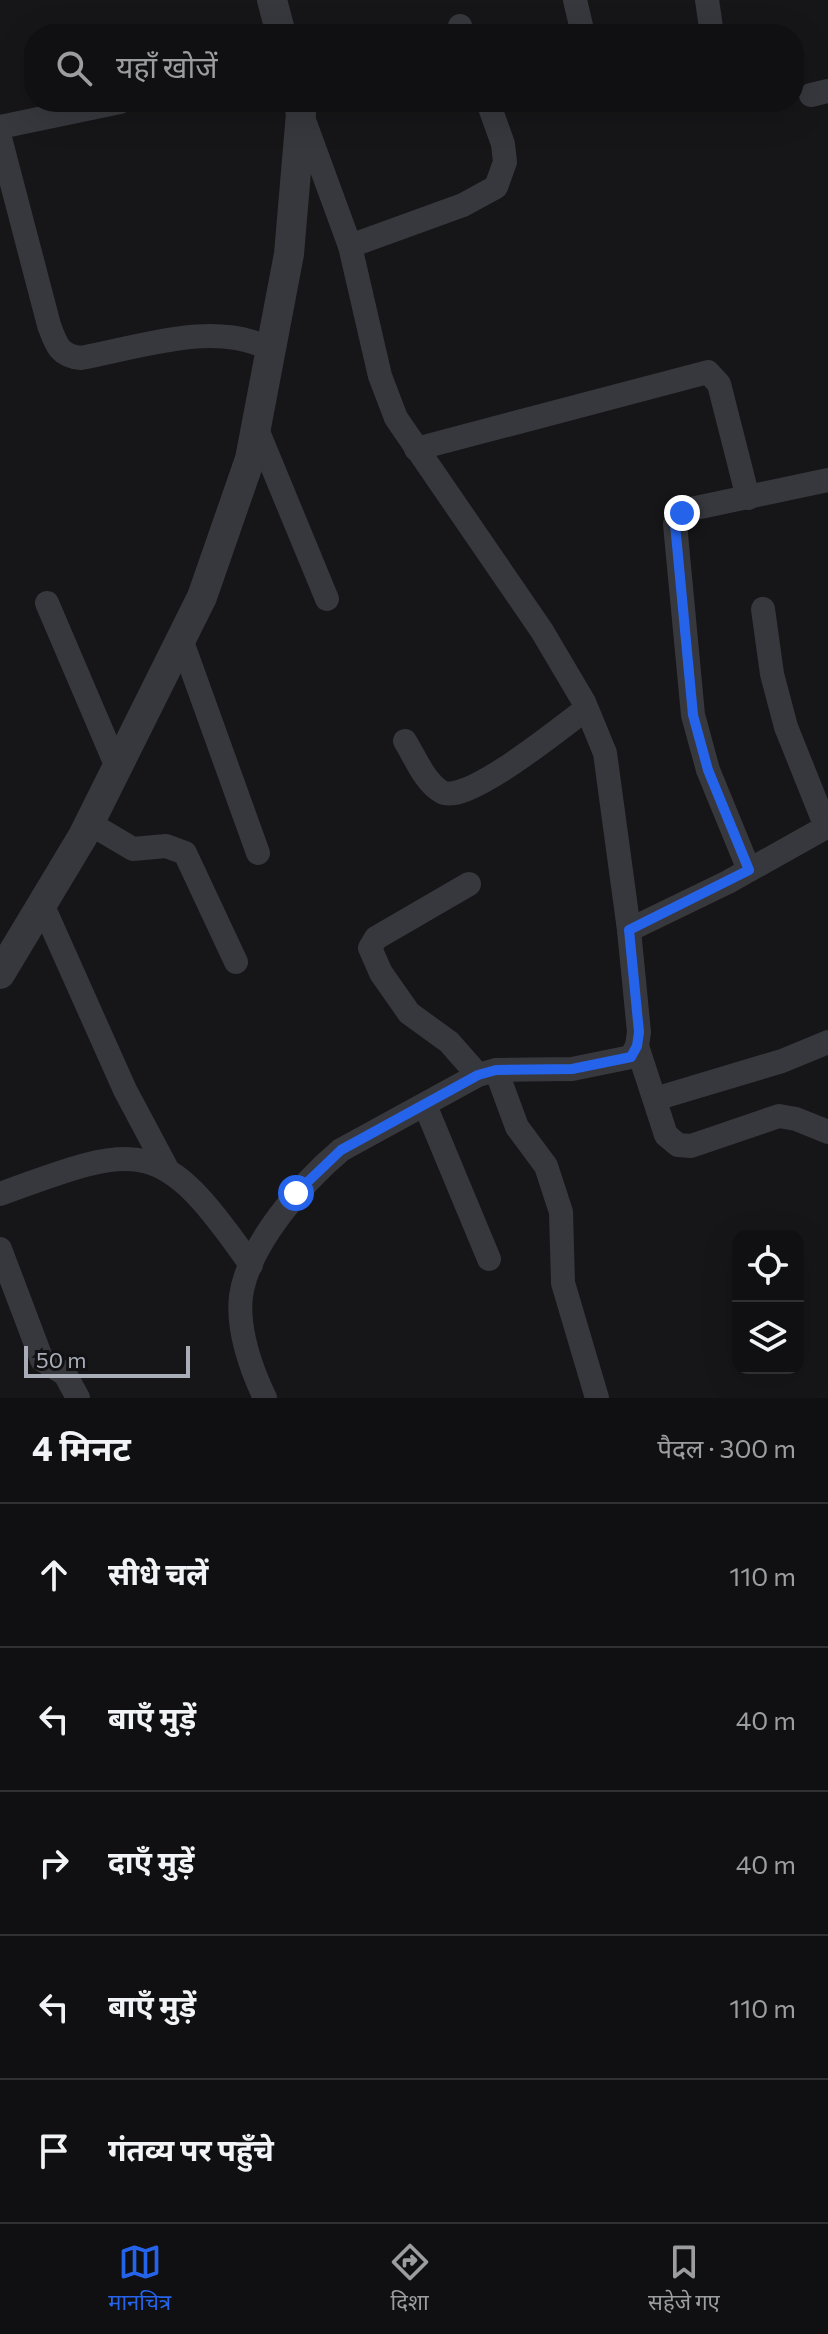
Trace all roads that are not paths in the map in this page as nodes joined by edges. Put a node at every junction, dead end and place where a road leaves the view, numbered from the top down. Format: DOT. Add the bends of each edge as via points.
graph roads {
  1 [pos="272,0"];
  2 [pos="575,0"];
  3 [pos="707,0"];
  4 [pos="278,24"];
  5 [pos="581,24"];
  6 [pos="711,24"];
  7 [pos="72,112"];
  8 [pos="300,112"];
  9 [pos="302,112"];
  10 [pos="492,112"];
  11 [pos="0,127"];
  12 [pos="0,138"];
  13 [pos="350,246"];
  14 [pos="270,349"];
  15 [pos="256,427"];
  16 [pos="416,449"];
  17 [pos="828,480"];
  18 [pos="748,498"];
  19 [pos="327,599"];
  20 [pos="47,603"];
  21 [pos="763,609"];
  22 [pos="181,639"];
  23 [pos="586,709"];
  24 [pos="405,741"];
  25 [pos="117,767"];
  26 [pos="89,823"];
  27 [pos="827,827"];
  28 [pos="258,853"];
  29 [pos="749,870"];
  30 [pos="469,884"];
  31 [pos="42,904"];
  32 [pos="629,930"];
  33 [pos="236,962"];
  34 [pos="0,974"];
  35 [pos="828,1042"];
  36 [pos="637,1046"];
  37 [pos="487,1073"];
  38 [pos="655,1099"];
  39 [pos="425,1105"];
  40 [pos="828,1132"];
  41 [pos="166,1167"];
  42 [pos="0,1194"];
  43 [pos="0,1249"];
  44 [pos="489,1259"];
  45 [pos="251,1265"];
  46 [pos="78,1398"];
  47 [pos="265,1398"];
  48 [pos="597,1398"];
  1 -- 4 [label="street"];
  2 -- 5 [label="street"];
  3 -- 6 [label="street"];
  7 -- 11 [label="street"];
  8 -- 14 [label="street" via="289,254"];
  9 -- 13 [label="street"];
  10 -- 13 [label="street" via="505,162 496,187 463,205"];
  12 -- 14 [label="street" via="57,348 81,358 227,335"];
  13 -- 16 [label="street" via="380,376 396,418"];
  14 -- 15 [label="street"];
  15 -- 19 [label="street"];
  15 -- 22 [label="street" via="202,597"];
  16 -- 18 [label="street" via="708,372 719,384"];
  16 -- 23 [label="street" via="542,631"];
  17 -- 18 [label="street"];
  18 -- 29 [label="street" via="691,509 675,524 693,715 708,770"];
  20 -- 25 [label="street"];
  21 -- 27 [label="street" via="786,727"];
  22 -- 25 [label="street"];
  22 -- 28 [label="street"];
  23 -- 24 [label="street" via="501,770 451,794 428,778"];
  23 -- 32 [label="street" via="605,753"];
  25 -- 26 [label="street"];
  26 -- 31 [label="street"];
  26 -- 33 [label="street" via="133,849 166,846 185,853"];
  27 -- 29 [label="street"];
  29 -- 32 [label="street"];
  30 -- 37 [label="street" via="376,938 370,948 409,1013"];
  31 -- 34 [label="street"];
  31 -- 41 [label="street" via="125,1090"];
  32 -- 36 [label="street"];
  35 -- 38 [label="street"];
  36 -- 37 [label="street" via="631,1057 572,1069"];
  36 -- 38 [label="street"];
  37 -- 39 [label="street"];
  37 -- 48 [label="street" via="546,1166 561,1212 563,1283"];
  38 -- 40 [label="street" via="666,1135 678,1145 691,1146 779,1116"];
  39 -- 44 [label="street"];
  39 -- 45 [label="street" via="341,1150 322,1166 296,1193"];
  41 -- 42 [label="street" via="141,1157 115,1157"];
  41 -- 45 [label="street" via="215,1213"];
  43 -- 46 [label="street" via="42,1360 65,1374"];
  45 -- 47 [label="street" via="240,1312"];
}
